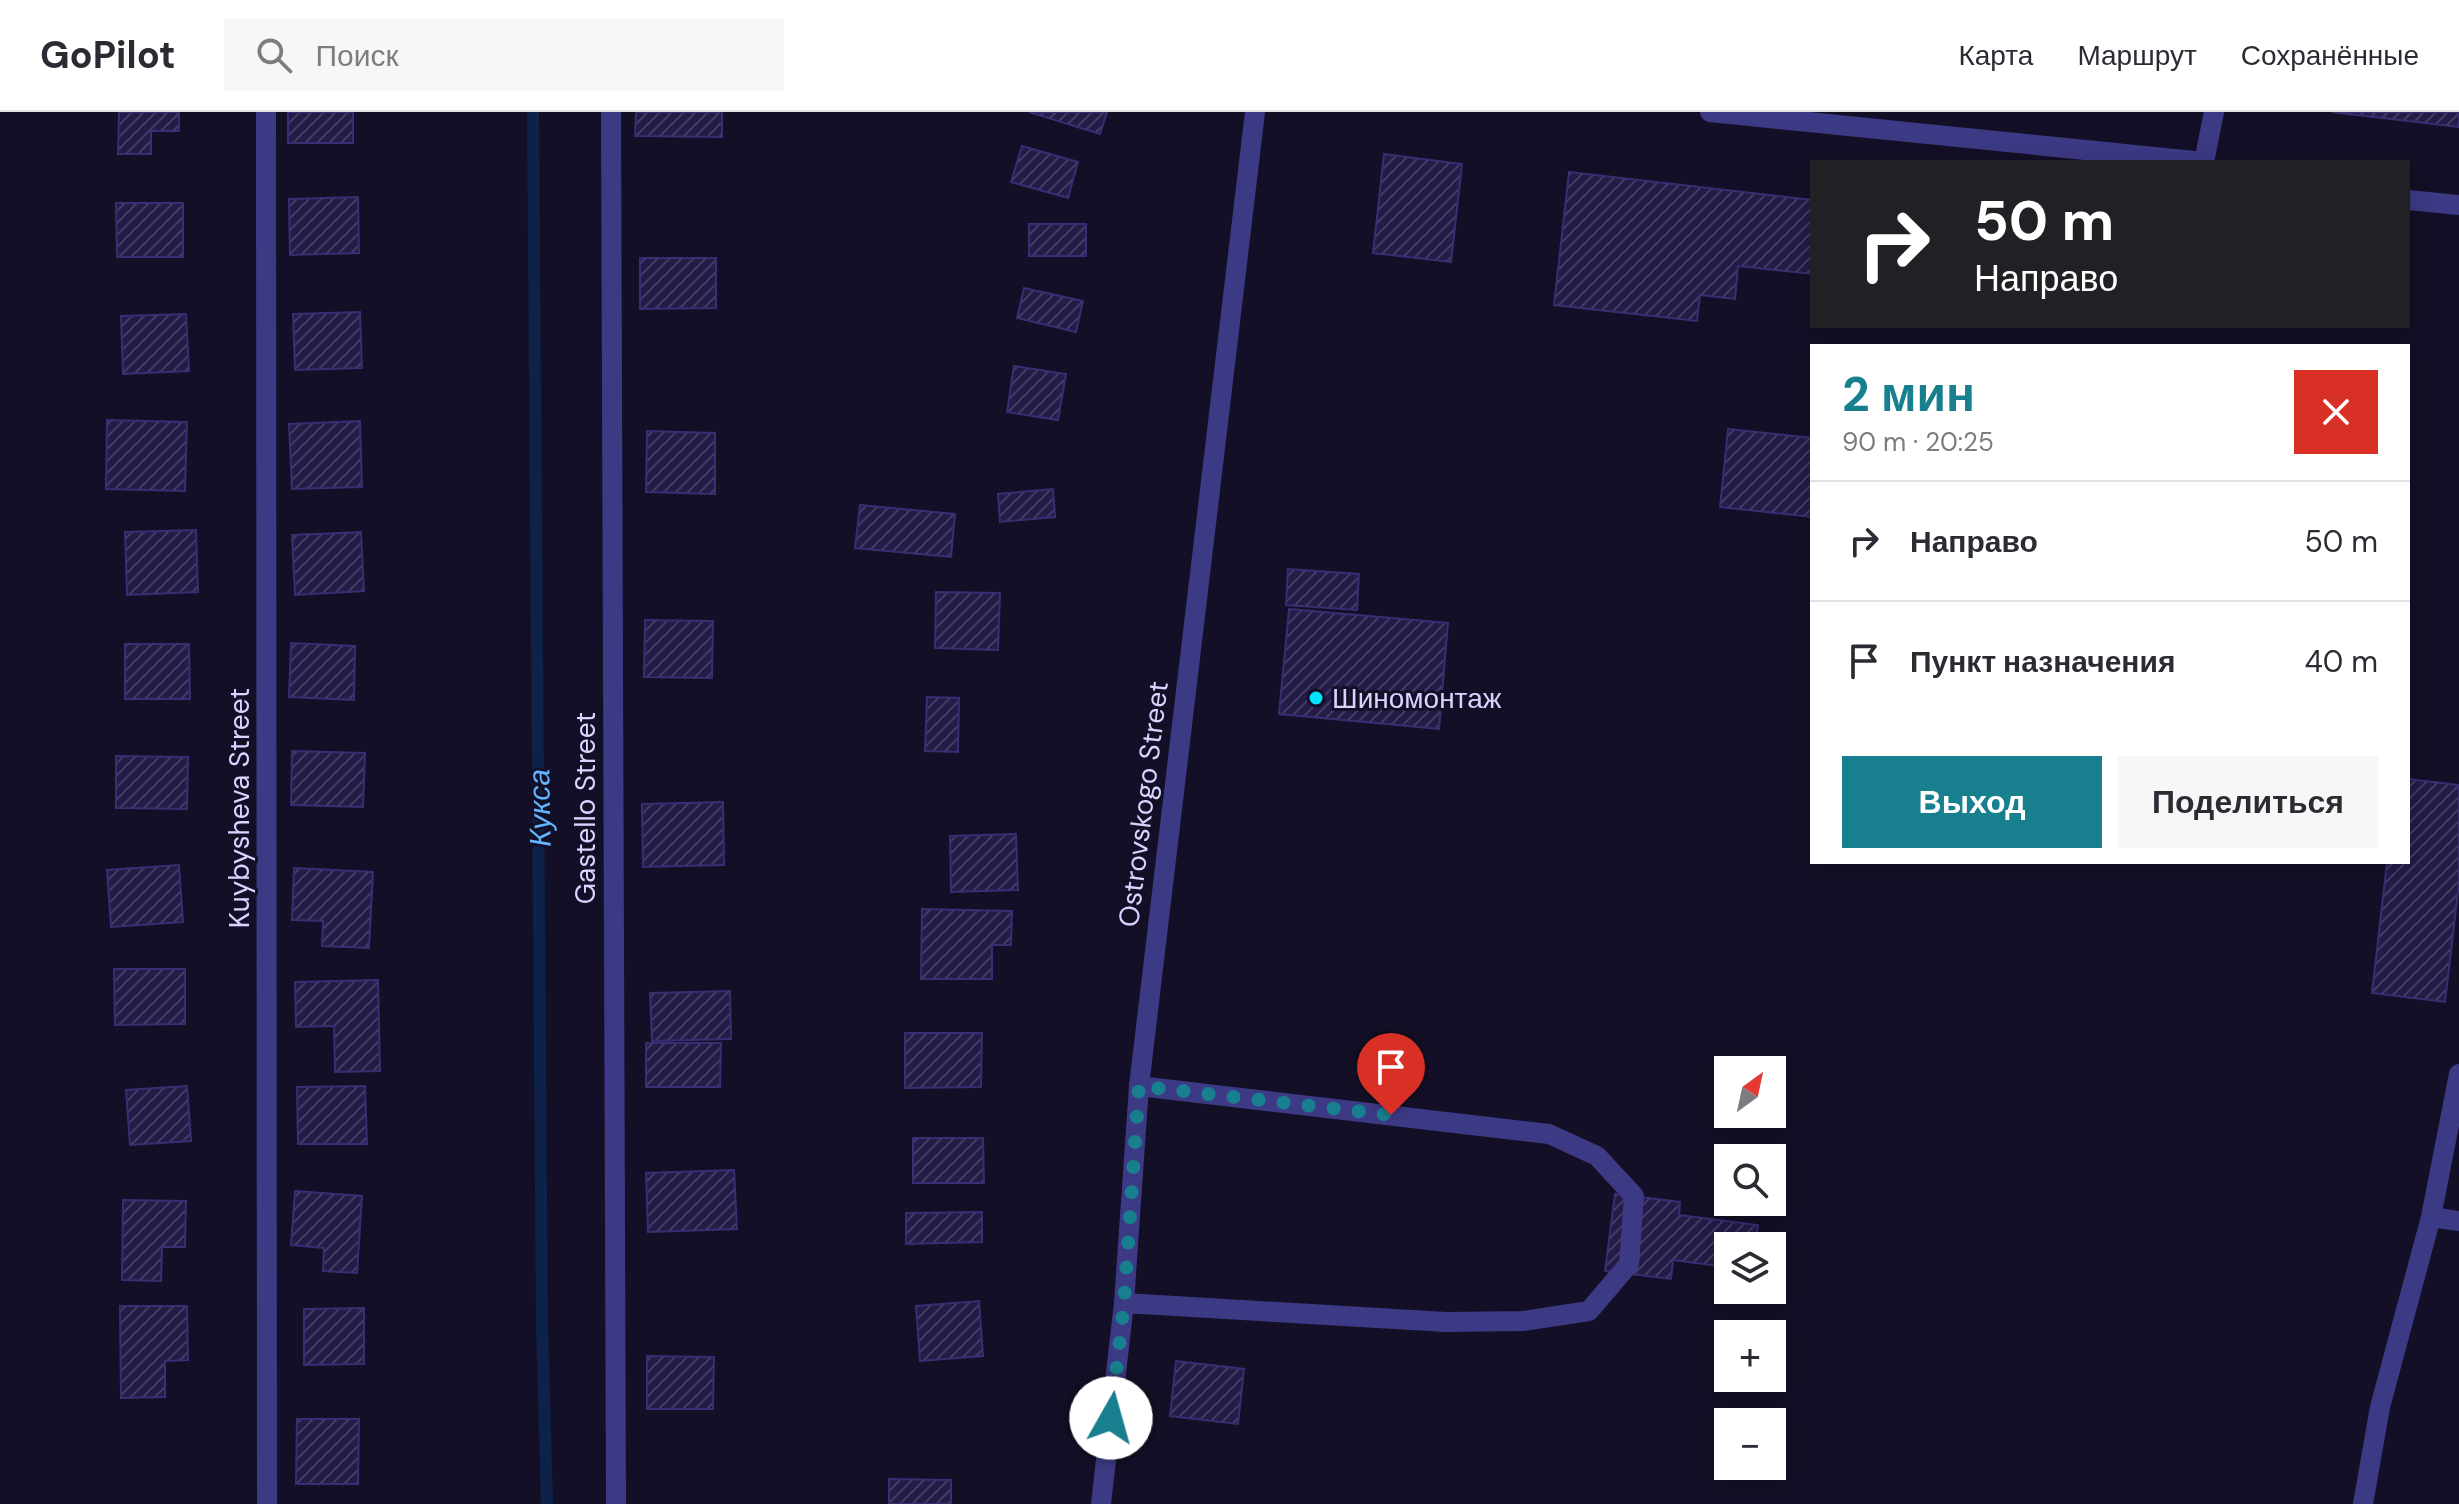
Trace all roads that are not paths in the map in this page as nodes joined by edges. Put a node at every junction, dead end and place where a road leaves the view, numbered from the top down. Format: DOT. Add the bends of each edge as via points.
graph roads {
  1 [pos="266,112"];
  2 [pos="611,112"];
  3 [pos="1255,112"];
  4 [pos="1710,112"];
  5 [pos="2214,112"];
  6 [pos="2184,160"];
  7 [pos="2204,160"];
  8 [pos="2410,200"];
  9 [pos="2459,205"];
  10 [pos="2459,1074"];
  11 [pos="1139,1086"];
  12 [pos="2431,1217"];
  13 [pos="2459,1221"];
  14 [pos="1124,1303"];
  15 [pos="267,1504"];
  16 [pos="616,1504"];
  17 [pos="1101,1504"];
  18 [pos="2363,1504"];
  1 -- 15 [label="street, Kuybysheva Street"];
  2 -- 16 [label="street, Gastello Street"];
  3 -- 11 [label="street, Ostrovskogo Street"];
  4 -- 6 [label="street"];
  5 -- 7 [label="street"];
  8 -- 9 [label="street"];
  10 -- 12 [label="street"];
  11 -- 14 [label="street, Ostrovskogo Street"];
  11 -- 14 [label="street" via="1549,1134 1597,1156 1634,1196 1629,1264 1589,1311 1523,1321 1446,1322"];
  12 -- 13 [label="street"];
  12 -- 18 [label="street" via="2380,1407"];
  14 -- 17 [label="street, Ostrovskogo Street"];
}
